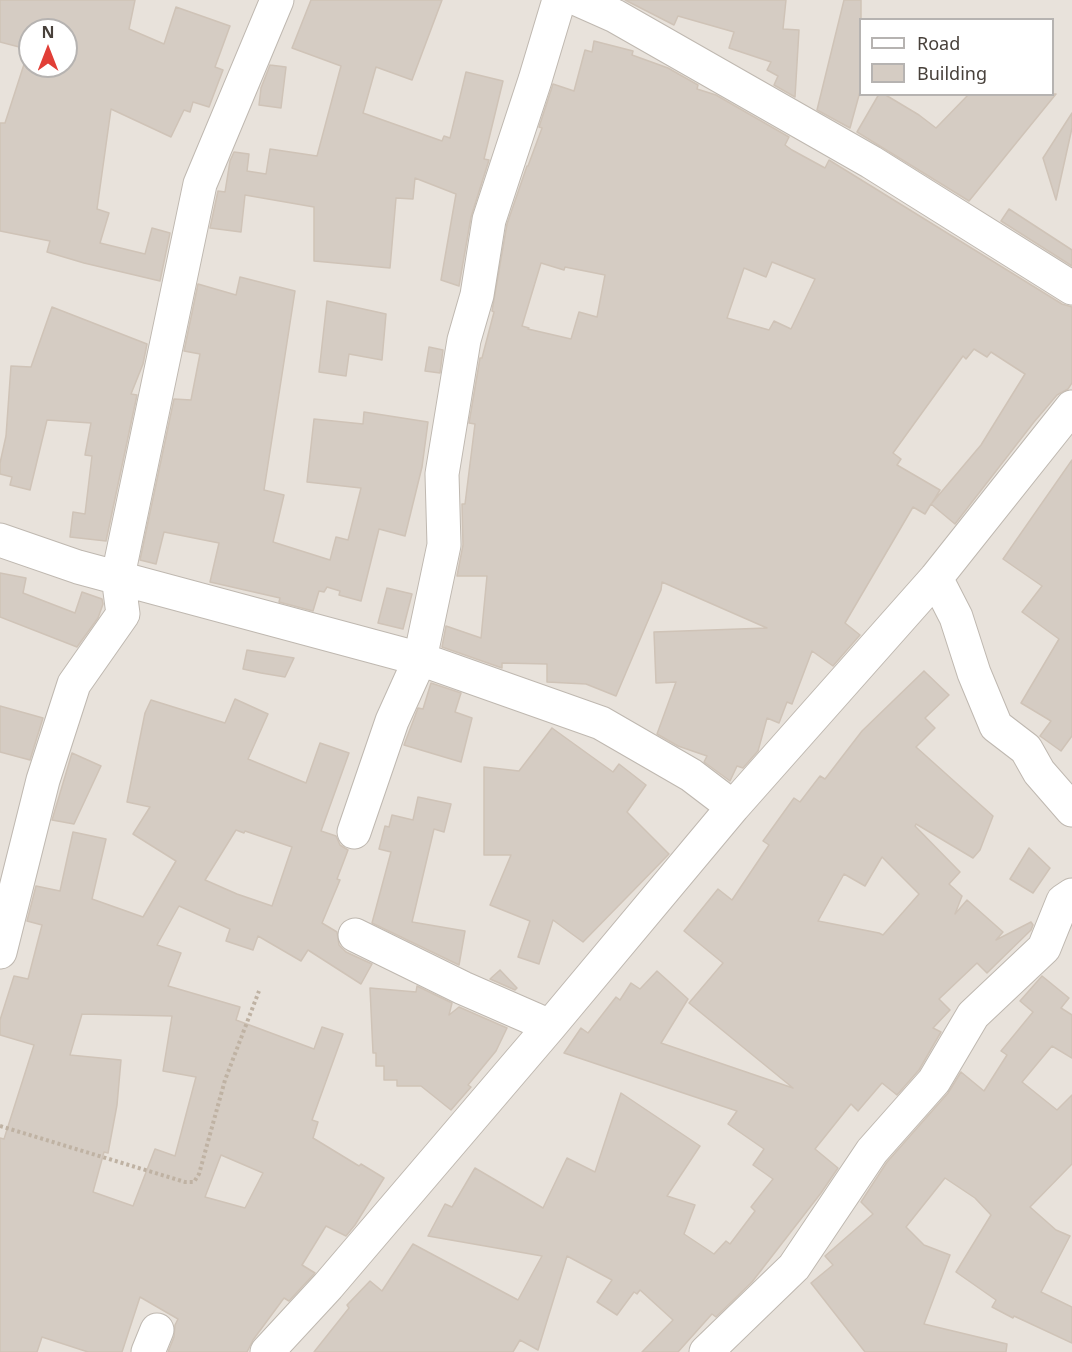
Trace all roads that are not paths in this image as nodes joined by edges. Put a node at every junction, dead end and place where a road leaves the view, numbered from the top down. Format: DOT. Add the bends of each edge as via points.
graph roads {
  1 [pos="277,0"];
  2 [pos="559,0"];
  3 [pos="579,0"];
  4 [pos="1072,288"];
  5 [pos="1072,407"];
  6 [pos="0,540"];
  7 [pos="118,576"];
  8 [pos="936,578"];
  9 [pos="420,659"];
  10 [pos="733,807"];
  11 [pos="1072,810"];
  12 [pos="354,832"];
  13 [pos="1072,895"];
  14 [pos="355,935"];
  15 [pos="0,952"];
  16 [pos="550,1026"];
  17 [pos="267,1352"];
  18 [pos="706,1352"];
  1 -- 7 [label="street" via="200,184"];
  2 -- 9 [label="street" via="489,220 442,474 444,545"];
  3 -- 4 [label="street" via="615,16 871,162"];
  5 -- 8 [label="street"];
  6 -- 7 [label="street" via="78,567"];
  7 -- 9 [label="street"];
  7 -- 15 [label="street" via="123,614 74,684 43,780"];
  8 -- 10 [label="street"];
  8 -- 11 [label="street" via="956,617 996,726 1026,749"];
  9 -- 10 [label="street" via="601,723 691,775"];
  9 -- 12 [label="street" via="392,721"];
  10 -- 16 [label="street"];
  13 -- 18 [label="street" via="1063,901 1044,948 973,1015 934,1081 872,1150 794,1267"];
  14 -- 16 [label="street"];
  16 -- 17 [label="street"];
}
